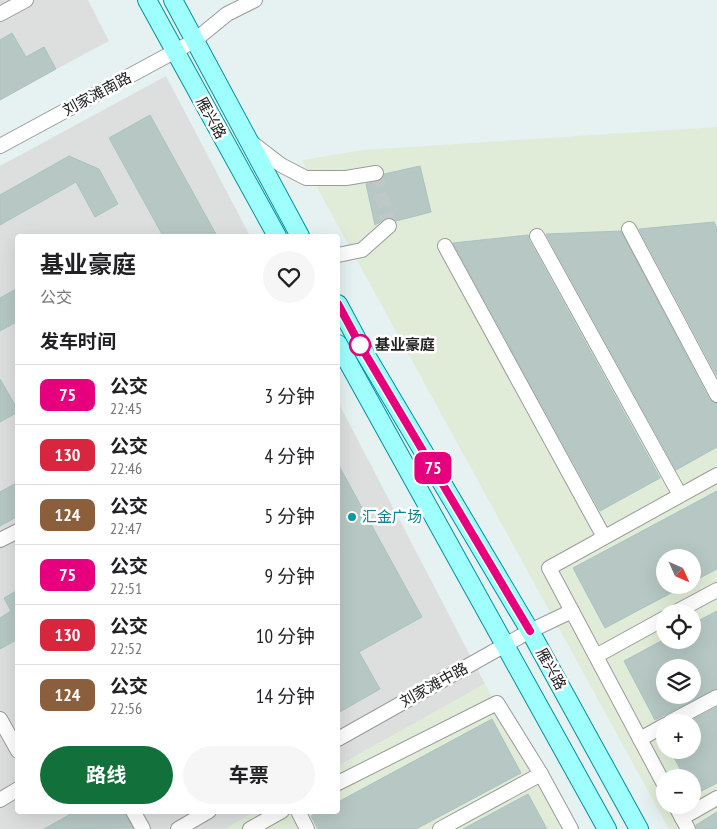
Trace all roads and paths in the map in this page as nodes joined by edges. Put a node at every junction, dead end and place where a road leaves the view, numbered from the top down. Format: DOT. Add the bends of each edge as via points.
graph roads {
  1 [pos="26,0"];
  2 [pos="147,0"];
  3 [pos="173,0"];
  4 [pos="255,0"];
  5 [pos="0,14"];
  6 [pos="194,41"];
  7 [pos="174,52"];
  8 [pos="248,140"];
  9 [pos="0,146"];
  10 [pos="376,173"];
  11 [pos="389,226"];
  12 [pos="629,230"];
  13 [pos="276,234"];
  14 [pos="299,234"];
  15 [pos="537,236"];
  16 [pos="444,246"];
  17 [pos="340,255"];
  18 [pos="340,308"];
  19 [pos="360,345"];
  20 [pos="340,352"];
  21 [pos="340,354"];
  22 [pos="717,395"];
  23 [pos="717,475"];
  24 [pos="680,495"];
  25 [pos="15,532"];
  26 [pos="604,538"];
  27 [pos="0,540"];
  28 [pos="717,590"];
  29 [pos="691,604"];
  30 [pos="572,611"];
  31 [pos="656,623"];
  32 [pos="530,631"];
  33 [pos="505,645"];
  34 [pos="596,656"];
  35 [pos="717,697"];
  36 [pos="685,714"];
  37 [pos="0,719"];
  38 [pos="656,730"];
  39 [pos="340,738"];
  40 [pos="640,739"];
  41 [pos="15,745"];
  42 [pos="656,769"];
  43 [pos="541,774"];
  44 [pos="340,782"];
  45 [pos="15,791"];
  46 [pos="717,798"];
  47 [pos="0,800"];
  48 [pos="135,814"];
  49 [pos="204,814"];
  50 [pos="277,814"];
  51 [pos="300,814"];
  52 [pos="685,823"];
  53 [pos="143,829"];
  54 [pos="178,829"];
  55 [pos="250,829"];
  56 [pos="307,829"];
  57 [pos="440,829"];
  58 [pos="571,829"];
  59 [pos="607,829"];
  60 [pos="639,829"];
  1 -- 5 [label="street"];
  2 -- 7 [label="main road, 雁兴路"];
  3 -- 6 [label="main road, 雁兴路"];
  4 -- 6 [label="street, 刘家滩南路" via="228,14"];
  6 -- 7 [label="street, 刘家滩南路"];
  6 -- 8 [label="main road, 雁兴路"];
  7 -- 9 [label="street, 刘家滩南路"];
  7 -- 13 [label="main road, 雁兴路"];
  8 -- 10 [label="street" via="280,165 306,178 346,178"];
  8 -- 14 [label="main road, 雁兴路"];
  11 -- 17 [label="street" via="362,250"];
  12 -- 22 [label="street"];
  15 -- 24 [label="street"];
  16 -- 26 [label="street"];
  18 -- 19 [label="main road, 雁兴路"];
  19 -- 20 [label="street"];
  19 -- 32 [label="main road, 雁兴路"];
  21 -- 33 [label="main road, 雁兴路"];
  23 -- 24 [label="street"];
  24 -- 26 [label="street"];
  25 -- 27 [label="street"];
  26 -- 30 [label="street" via="549,568"];
  28 -- 29 [label="street"];
  30 -- 32 [label="street, 刘家滩中路"];
  30 -- 34 [label="street"];
  31 -- 34 [label="street"];
  32 -- 33 [label="street, 刘家滩中路"];
  32 -- 60 [label="main road, 雁兴路"];
  33 -- 39 [label="street, 刘家滩中路"];
  33 -- 59 [label="main road, 雁兴路"];
  34 -- 40 [label="street"];
  35 -- 36 [label="street"];
  37 -- 41 [label="street"];
  38 -- 40 [label="street"];
  40 -- 42 [label="street"];
  43 -- 44 [label="street" via="497,703"];
  43 -- 57 [label="street"];
  43 -- 58 [label="street"];
  45 -- 47 [label="street"];
  46 -- 52 [label="street"];
  48 -- 53 [label="street"];
  49 -- 54 [label="street"];
  50 -- 55 [label="street"];
  51 -- 56 [label="street"];
}
